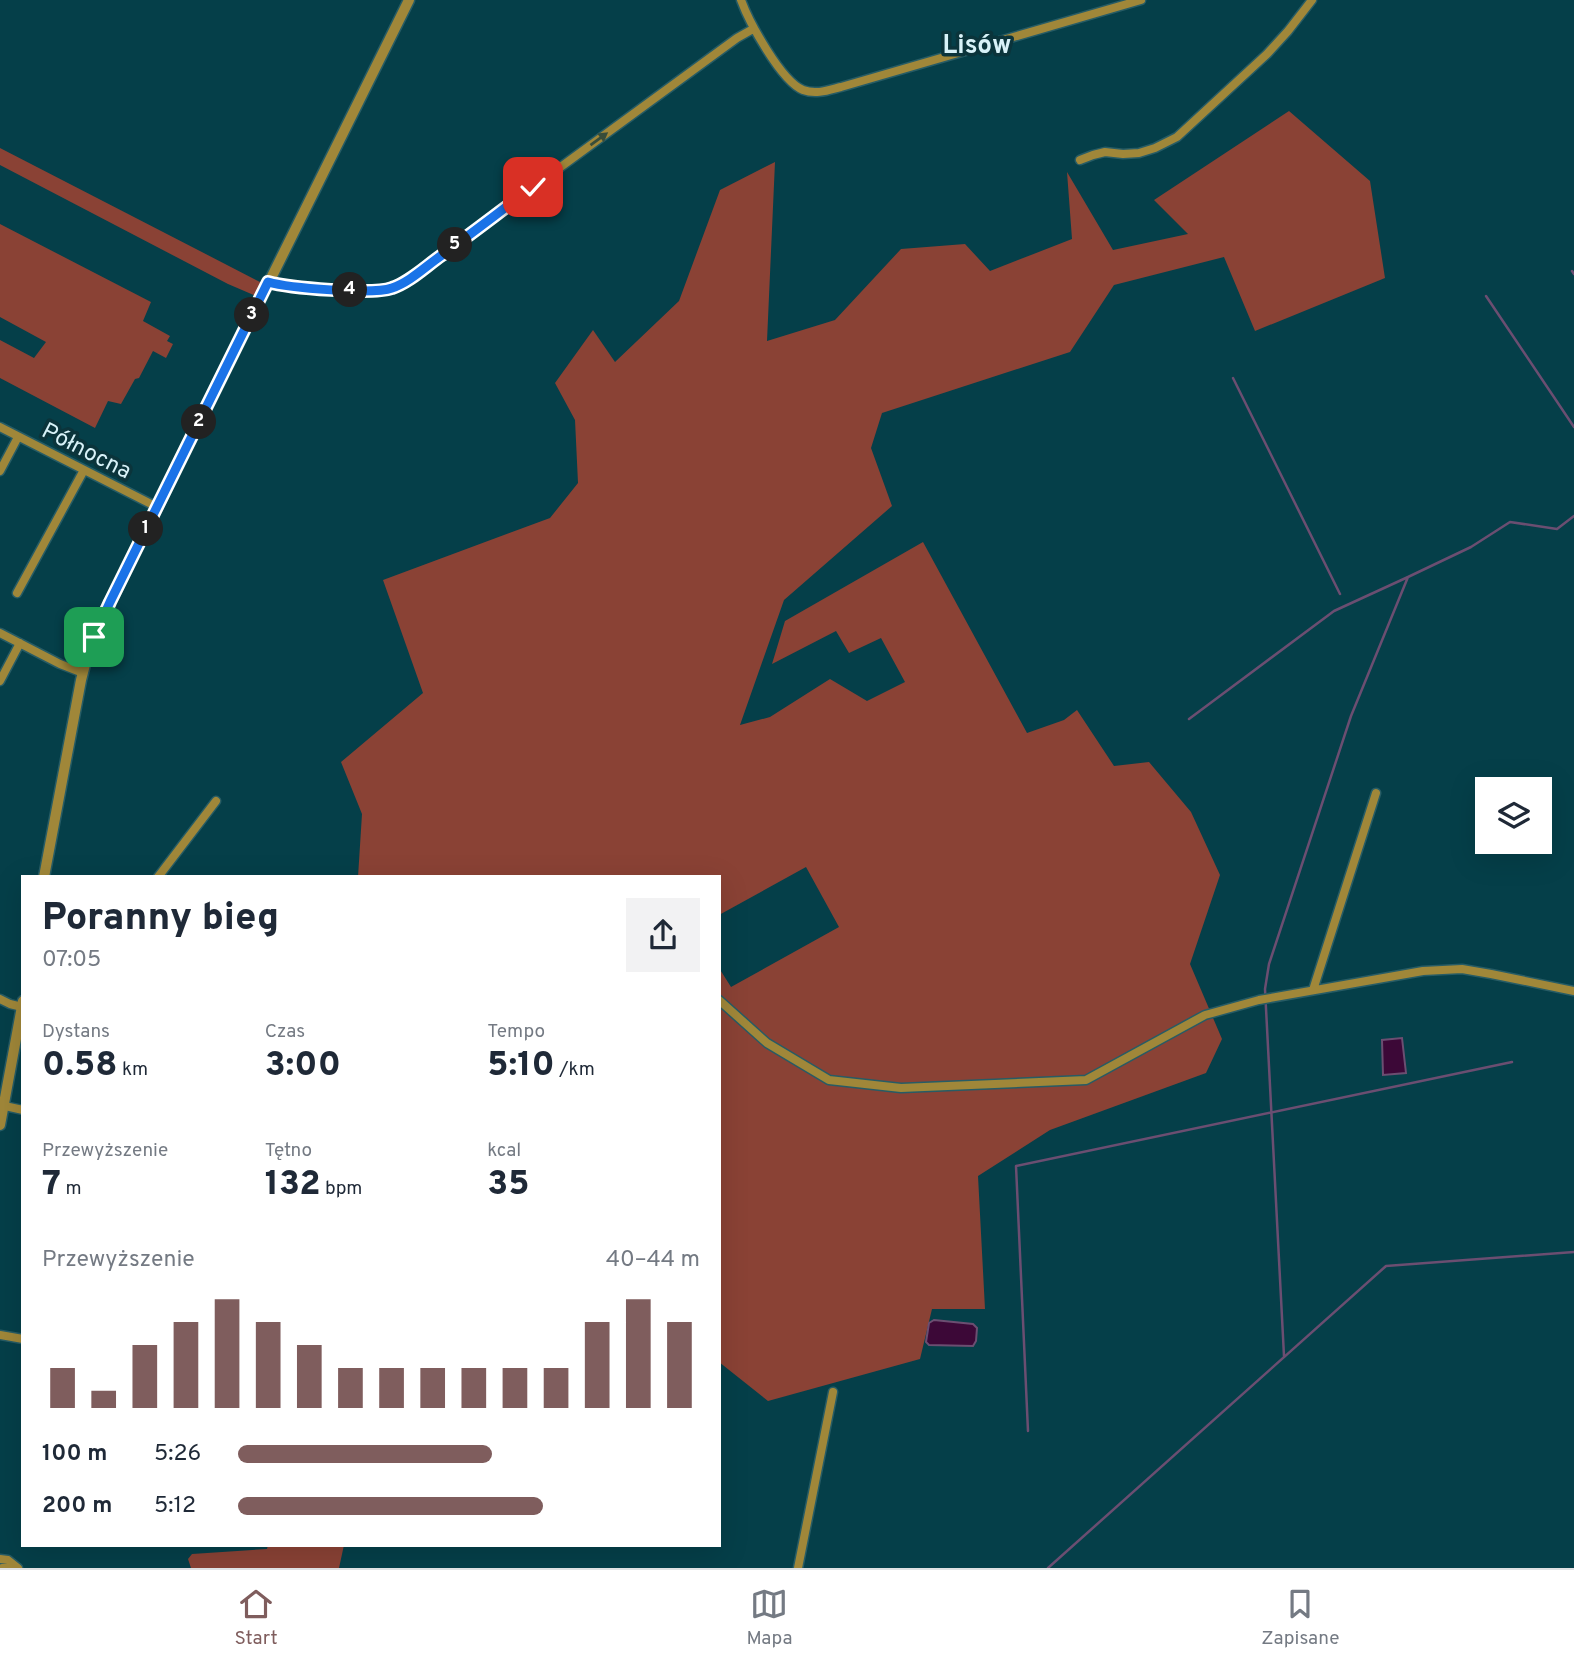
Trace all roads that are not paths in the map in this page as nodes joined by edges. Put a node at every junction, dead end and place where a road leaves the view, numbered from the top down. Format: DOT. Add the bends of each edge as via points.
graph roads {
  1 [pos="410,0"];
  2 [pos="741,0"];
  3 [pos="1141,0"];
  4 [pos="1312,0"];
  5 [pos="753,29"];
  6 [pos="1080,160"];
  7 [pos="268,282"];
  8 [pos="0,427"];
  9 [pos="19,437"];
  10 [pos="84,470"];
  11 [pos="0,471"];
  12 [pos="157,508"];
  13 [pos="17,593"];
  14 [pos="0,633"];
  15 [pos="20,643"];
  16 [pos="83,673"];
  17 [pos="0,681"];
  18 [pos="1376,793"];
  19 [pos="216,801"];
  20 [pos="44,875"];
  21 [pos="160,875"];
  22 [pos="1314,990"];
  23 [pos="1574,991"];
  24 [pos="0,999"];
  25 [pos="721,1002"];
  26 [pos="21,1004"];
  27 [pos="21,1009"];
  28 [pos="2,1106"];
  29 [pos="21,1110"];
  30 [pos="0,1125"];
  31 [pos="0,1335"];
  32 [pos="21,1339"];
  33 [pos="833,1392"];
  34 [pos="0,1559"];
  35 [pos="17,1567"];
  36 [pos="2,1568"];
  37 [pos="798,1568"];
  1 -- 7 [label="street"];
  2 -- 5 [label="street"];
  3 -- 5 [label="street" via="822,92 794,85"];
  4 -- 6 [label="street" via="1267,54 1177,138 1139,153 1105,152"];
  7 -- 5 [label="street, one-way" via="322,289 391,289"];
  7 -- 12 [label="street"];
  8 -- 9 [label="street, Północna"];
  9 -- 10 [label="street, Północna"];
  9 -- 11 [label="street"];
  10 -- 12 [label="street, Północna"];
  10 -- 13 [label="street"];
  12 -- 16 [label="street" via="98,627"];
  14 -- 15 [label="street"];
  15 -- 16 [label="street"];
  15 -- 17 [label="street"];
  16 -- 20 [label="street"];
  18 -- 22 [label="street"];
  19 -- 21 [label="street"];
  22 -- 23 [label="street" via="1462,969"];
  22 -- 25 [label="street" via="1205,1015 1086,1080 901,1088 829,1080 766,1043"];
  24 -- 26 [label="street"];
  27 -- 28 [label="street"];
  28 -- 29 [label="street"];
  28 -- 30 [label="street"];
  31 -- 32 [label="street"];
  33 -- 37 [label="street"];
  34 -- 35 [label="street"];
  35 -- 36 [label="street"];
}
